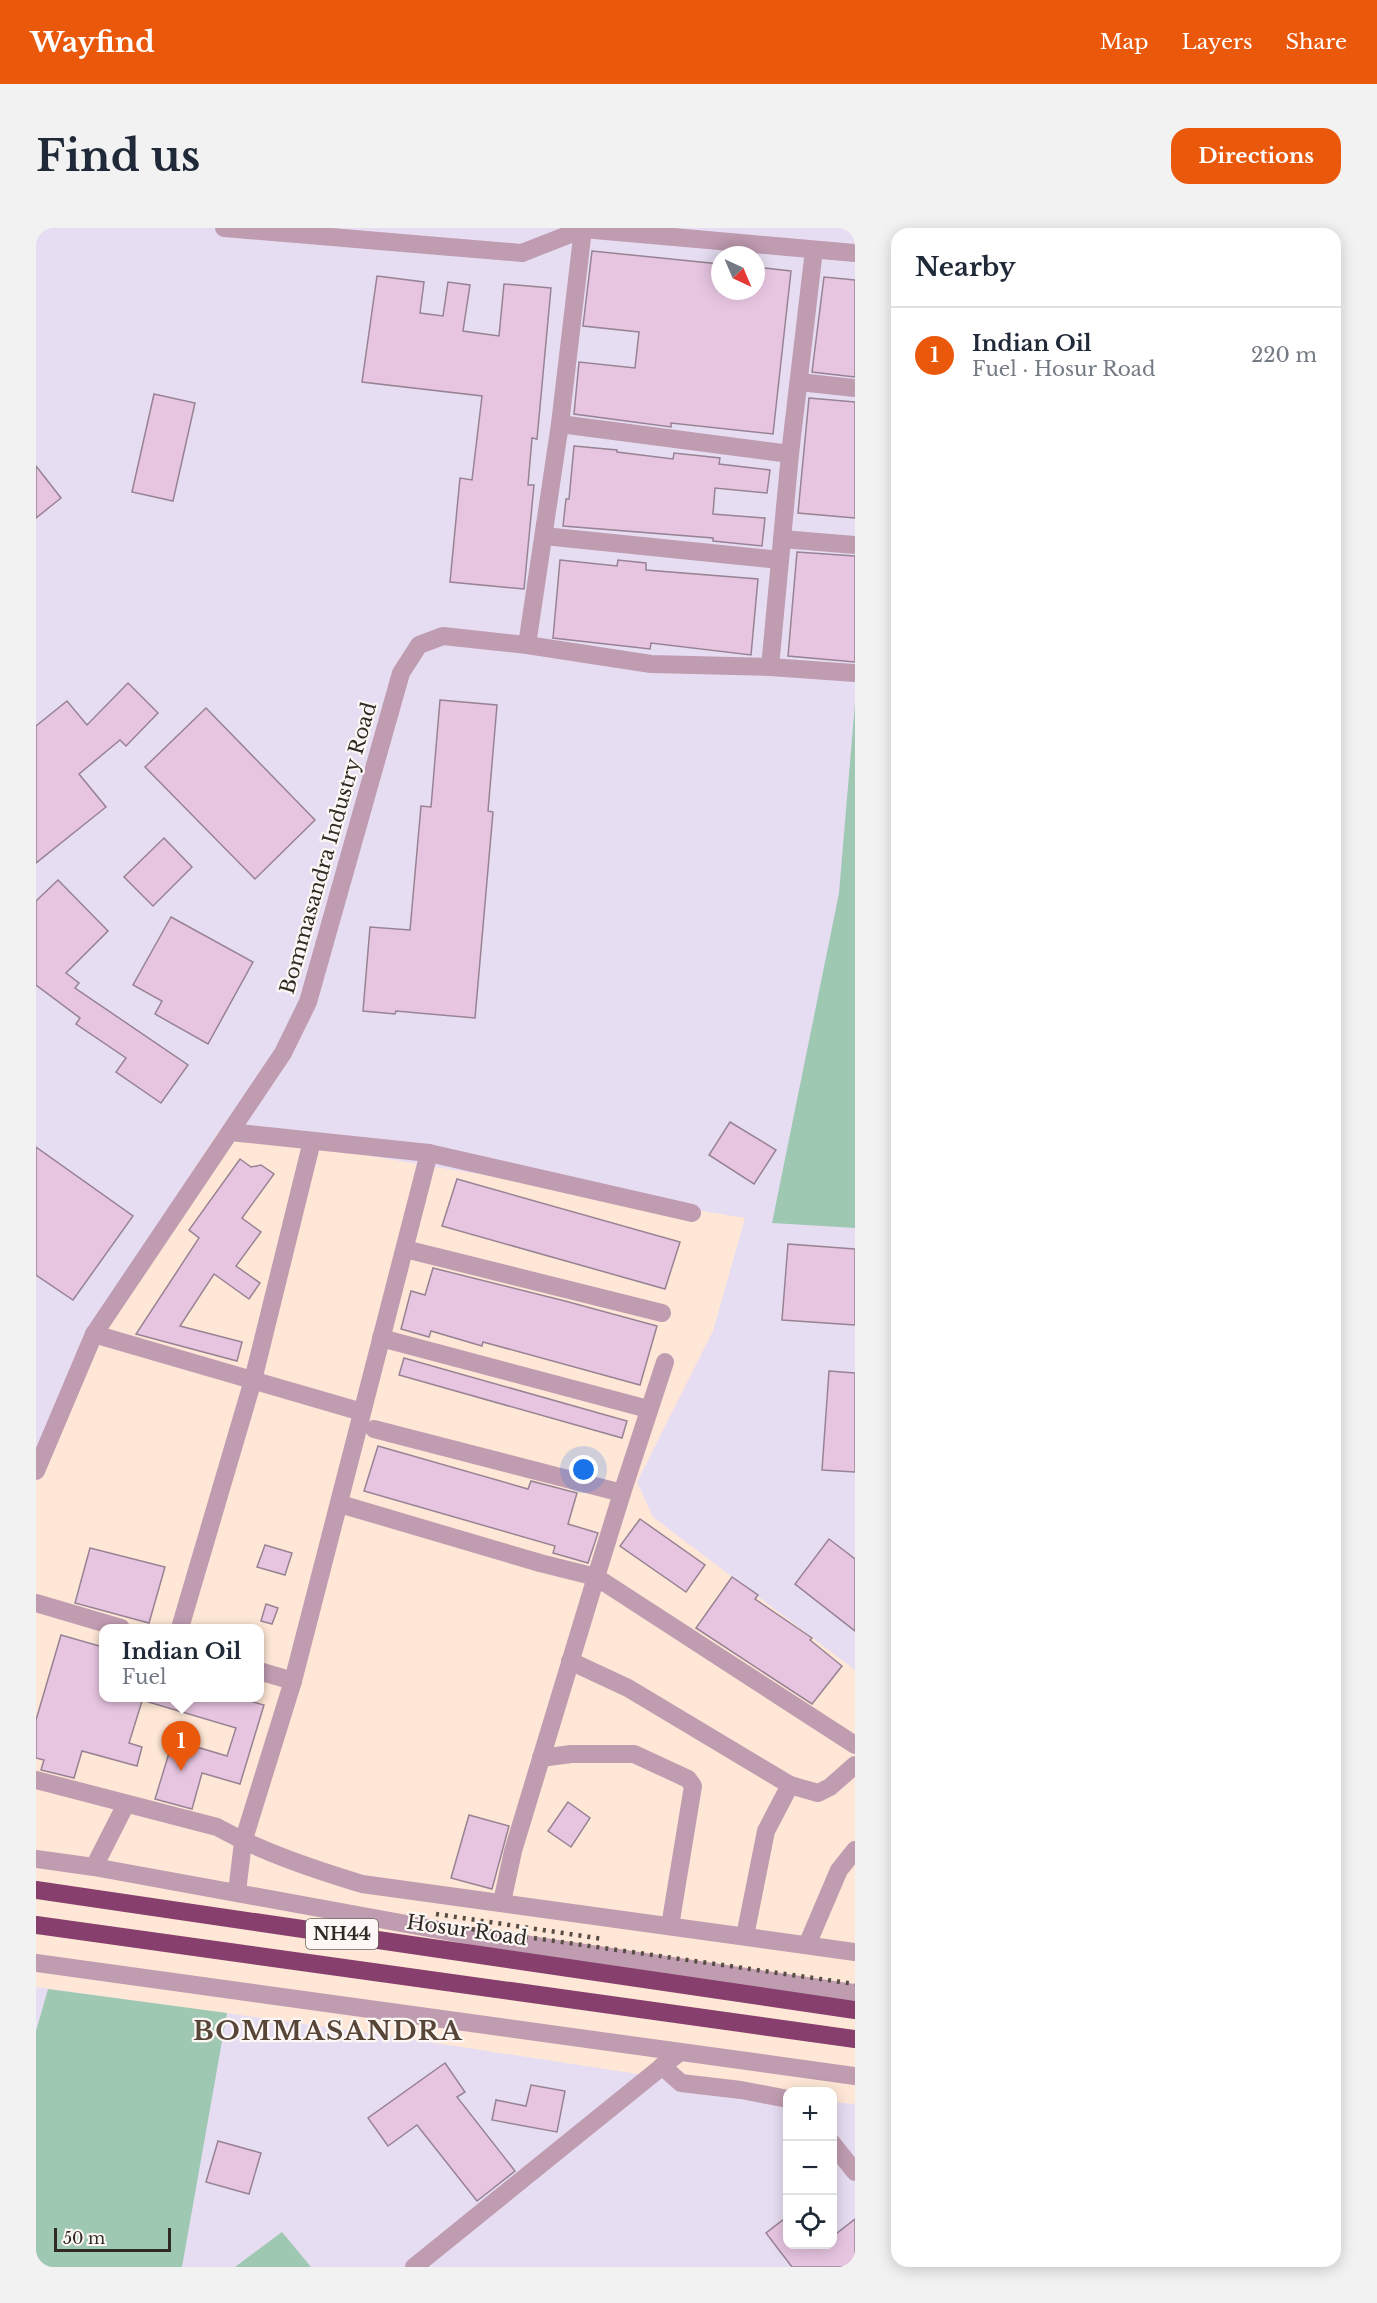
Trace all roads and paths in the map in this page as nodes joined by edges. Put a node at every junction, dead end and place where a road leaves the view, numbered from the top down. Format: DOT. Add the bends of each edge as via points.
graph roads {
  1 [pos="224,228"];
  2 [pos="583,229"];
  3 [pos="359,234"];
  4 [pos="814,250"];
  5 [pos="855,253"];
  6 [pos="799,382"];
  7 [pos="855,388"];
  8 [pos="560,424"];
  9 [pos="790,454"];
  10 [pos="544,536"];
  11 [pos="782,539"];
  12 [pos="855,545"];
  13 [pos="780,560"];
  14 [pos="527,645"];
  15 [pos="770,667"];
  16 [pos="855,673"];
  17 [pos="230,1132"];
  18 [pos="312,1141"];
  19 [pos="429,1153"];
  20 [pos="692,1213"];
  21 [pos="405,1249"];
  22 [pos="662,1312"];
  23 [pos="94,1334"];
  24 [pos="381,1338"];
  25 [pos="664,1362"];
  26 [pos="253,1380"];
  27 [pos="648,1409"];
  28 [pos="362,1412"];
  29 [pos="374,1429"];
  30 [pos="36,1471"];
  31 [pos="622,1493"];
  32 [pos="340,1504"];
  33 [pos="596,1577"];
  34 [pos="36,1603"];
  35 [pos="105,1624"];
  36 [pos="181,1624"];
  37 [pos="570,1661"];
  38 [pos="264,1672"];
  39 [pos="293,1681"];
  40 [pos="855,1745"];
  41 [pos="541,1758"];
  42 [pos="855,1765"];
  43 [pos="36,1780"];
  44 [pos="790,1785"];
  45 [pos="126,1804"];
  46 [pos="243,1842"];
  47 [pos="855,1850"];
  48 [pos="36,1859"];
  49 [pos="94,1866"];
  50 [pos="362,1884"];
  51 [pos="36,1890"];
  52 [pos="237,1892"];
  53 [pos="502,1902"];
  54 [pos="356,1914"];
  55 [pos="36,1924"];
  56 [pos="670,1926"];
  57 [pos="745,1936"];
  58 [pos="807,1945"];
  59 [pos="855,1952"];
  60 [pos="36,1963"];
  61 [pos="855,1993"];
  62 [pos="855,2010"];
  63 [pos="855,2039"];
  64 [pos="680,2052"];
  65 [pos="662,2066"];
  66 [pos="855,2076"];
  67 [pos="783,2098"];
  68 [pos="837,2149"];
  69 [pos="855,2172"];
  70 [pos="414,2267"];
  1 -- 3 [label="street"];
  2 -- 3 [label="street" via="522,253"];
  2 -- 4 [label="street"];
  2 -- 8 [label="street"];
  4 -- 5 [label="street"];
  4 -- 6 [label="street"];
  6 -- 7 [label="street"];
  6 -- 9 [label="street"];
  8 -- 9 [label="street"];
  8 -- 10 [label="street"];
  9 -- 11 [label="street"];
  10 -- 13 [label="street"];
  10 -- 14 [label="street"];
  11 -- 12 [label="street"];
  11 -- 13 [label="street"];
  13 -- 15 [label="street"];
  14 -- 15 [label="street, Bommasandra Industry Road" via="651,664"];
  14 -- 17 [label="street, Bommasandra Industry Road" via="443,636 419,645 401,672 308,1002 283,1053"];
  15 -- 16 [label="street, Bommasandra Industry Road"];
  17 -- 18 [label="street"];
  17 -- 23 [label="street, Bommasandra Industry Road"];
  18 -- 19 [label="street"];
  18 -- 26 [label="street"];
  19 -- 20 [label="street"];
  19 -- 21 [label="street"];
  21 -- 22 [label="street"];
  21 -- 24 [label="street"];
  23 -- 26 [label="street"];
  23 -- 30 [label="street, Bommasandra Industry Road"];
  24 -- 27 [label="street"];
  24 -- 28 [label="street"];
  25 -- 27 [label="street"];
  26 -- 28 [label="street"];
  26 -- 36 [label="street"];
  27 -- 31 [label="street"];
  28 -- 32 [label="street"];
  29 -- 31 [label="street"];
  31 -- 33 [label="street"];
  32 -- 33 [label="street"];
  32 -- 39 [label="street"];
  33 -- 37 [label="street"];
  33 -- 40 [label="street"];
  34 -- 35 [label="street"];
  37 -- 41 [label="street"];
  37 -- 44 [label="street" via="628,1688"];
  38 -- 39 [label="street"];
  39 -- 46 [label="street"];
  41 -- 53 [label="street"];
  41 -- 56 [label="street" via="634,1754 688,1779 693,1786"];
  42 -- 44 [label="street" via="818,1793"];
  43 -- 45 [label="street"];
  44 -- 57 [label="street" via="766,1831"];
  45 -- 46 [label="street" via="217,1827"];
  45 -- 49 [label="street"];
  46 -- 50 [label="street"];
  46 -- 52 [label="street"];
  47 -- 58 [label="street" via="839,1869"];
  48 -- 49 [label="street"];
  49 -- 52 [label="street"];
  50 -- 53 [label="street"];
  50 -- 54 [label="street"];
  51 -- 62 [label="highway, Hosur Road / NH44"];
  52 -- 54 [label="street"];
  53 -- 56 [label="street"];
  54 -- 61 [label="street" via="483,1938"];
  55 -- 63 [label="highway, NH44"];
  56 -- 57 [label="street"];
  57 -- 58 [label="street"];
  58 -- 59 [label="street"];
  60 -- 64 [label="street"];
  64 -- 65 [label="street"];
  64 -- 66 [label="street"];
  65 -- 67 [label="street" via="681,2083"];
  65 -- 70 [label="street"];
  68 -- 69 [label="street"];
}
